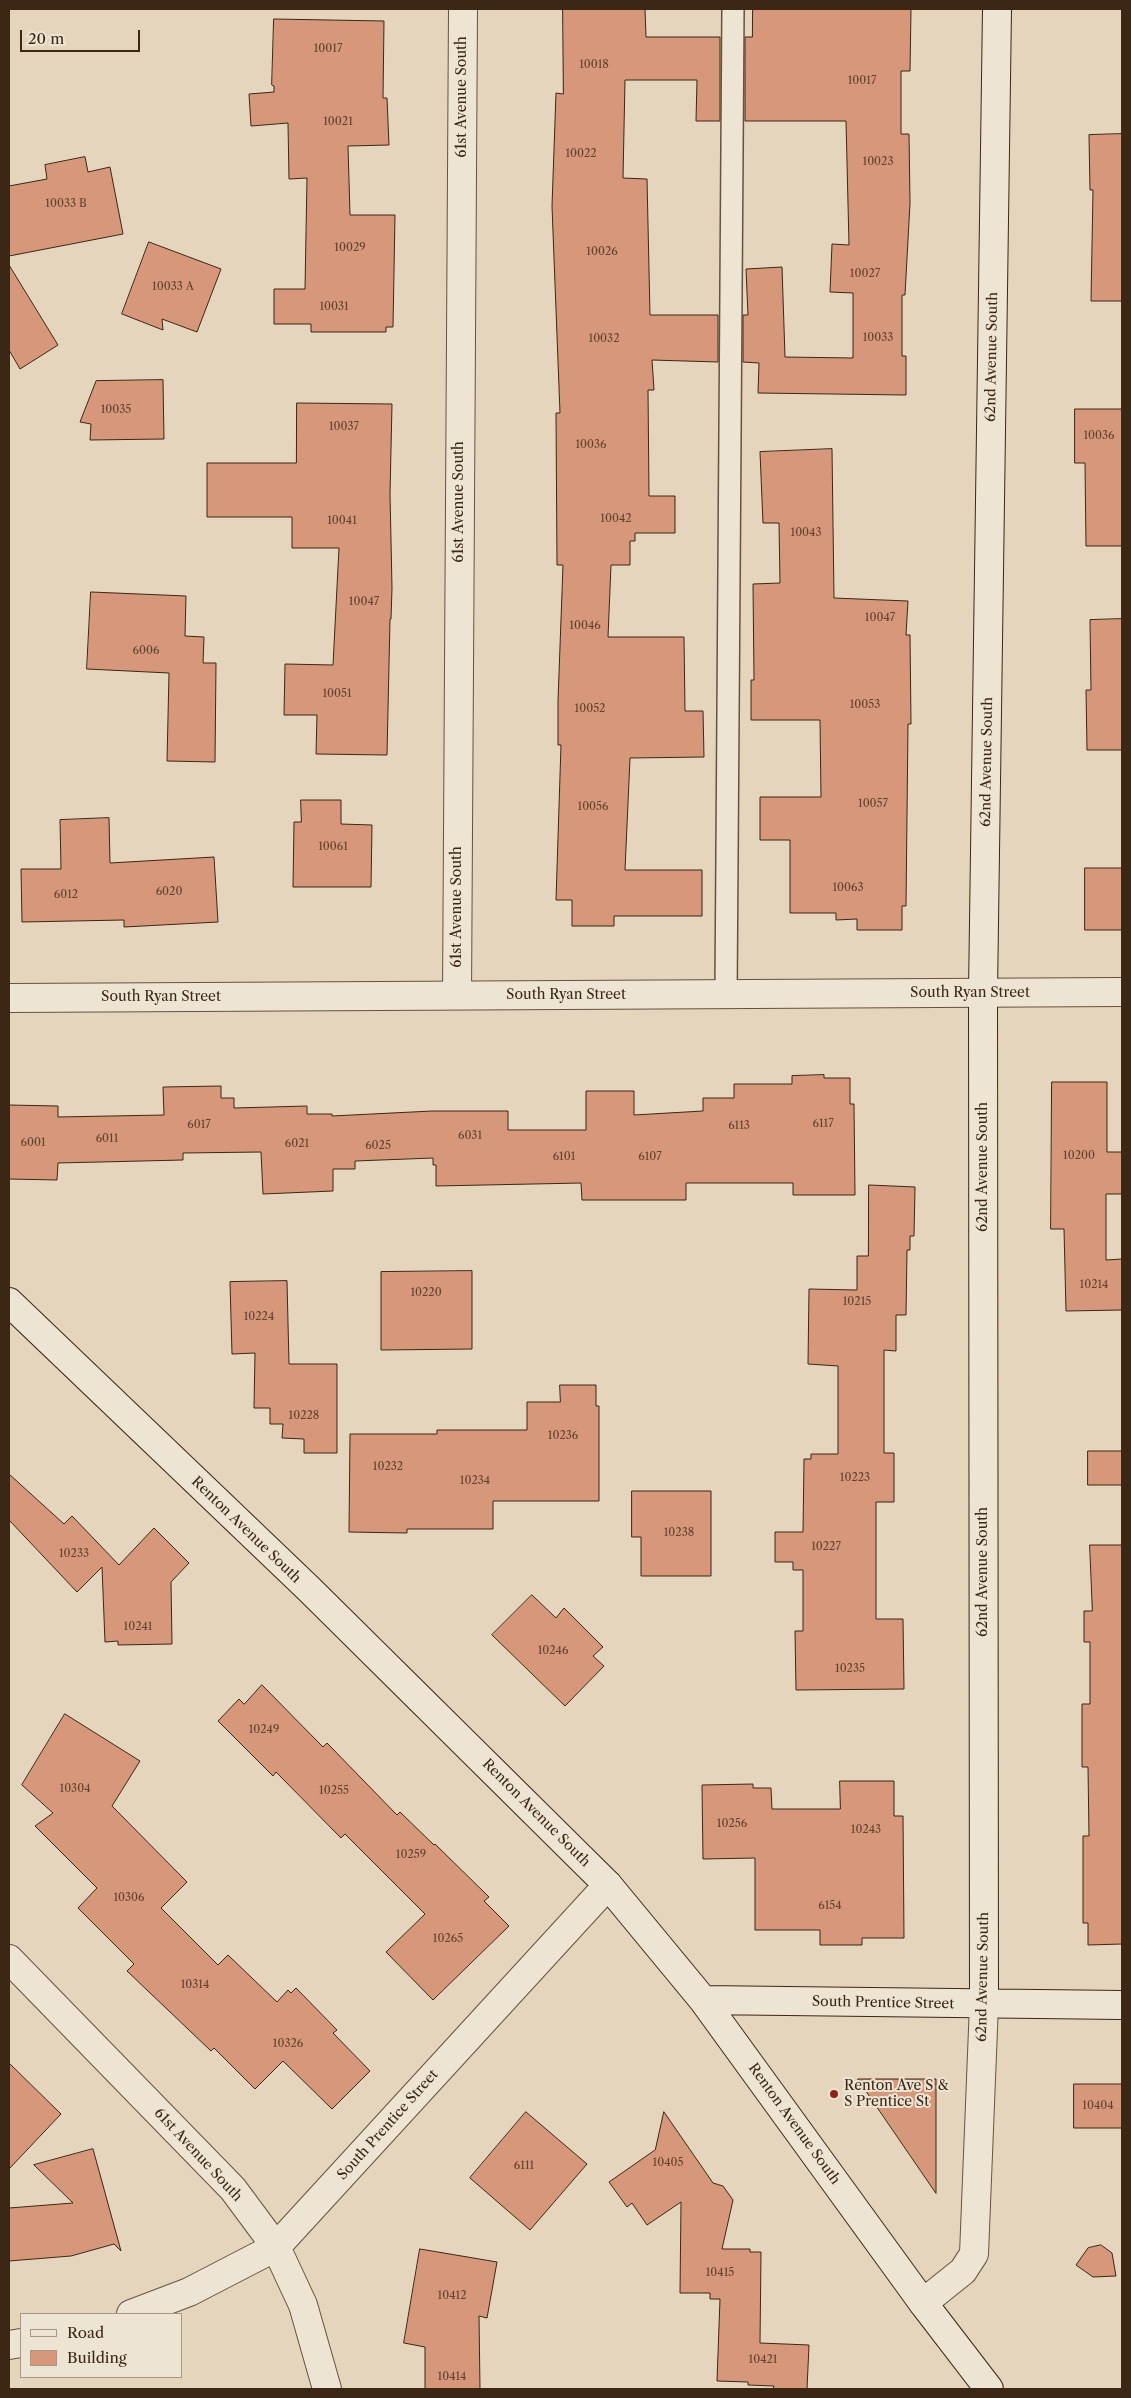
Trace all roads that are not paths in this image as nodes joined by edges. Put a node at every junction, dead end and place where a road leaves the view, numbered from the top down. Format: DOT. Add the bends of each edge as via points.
graph roads {
  1 [pos="463,9"];
  2 [pos="733,9"];
  3 [pos="997,9"];
  4 [pos="983,992"];
  5 [pos="1122,992"];
  6 [pos="726,994"];
  7 [pos="457,996"];
  8 [pos="9,998"];
  9 [pos="9,1302"];
  10 [pos="608,1885"];
  11 [pos="9,1959"];
  12 [pos="704,2000"];
  13 [pos="984,2004"];
  14 [pos="1122,2005"];
  15 [pos="276,2247"];
  16 [pos="923,2303"];
  17 [pos="134,2313"];
  18 [pos="327,2389"];
  19 [pos="989,2389"];
  1 -- 7 [label="street, 61st Avenue South"];
  2 -- 6 [label="lane"];
  3 -- 4 [label="street, 62nd Avenue South"];
  4 -- 5 [label="street, South Ryan Street"];
  4 -- 6 [label="street, South Ryan Street"];
  4 -- 13 [label="street, 62nd Avenue South"];
  6 -- 7 [label="street, South Ryan Street"];
  7 -- 8 [label="street, South Ryan Street"];
  9 -- 10 [label="street, Renton Avenue South" via="309,1590"];
  10 -- 12 [label="street, Renton Avenue South"];
  10 -- 15 [label="street, South Prentice Street"];
  11 -- 15 [label="street, 61st Avenue South" via="233,2190"];
  12 -- 13 [label="street, South Prentice Street"];
  12 -- 16 [label="street, Renton Avenue South"];
  13 -- 14 [label="street, South Prentice Street"];
  13 -- 16 [label="street, 62nd Avenue South" via="974,2254 963,2271"];
  15 -- 17 [label="street, South Prentice Street" via="189,2292"];
  15 -- 18 [label="street, 61st Avenue South" via="303,2305"];
  16 -- 19 [label="street, Renton Avenue South"];
}
